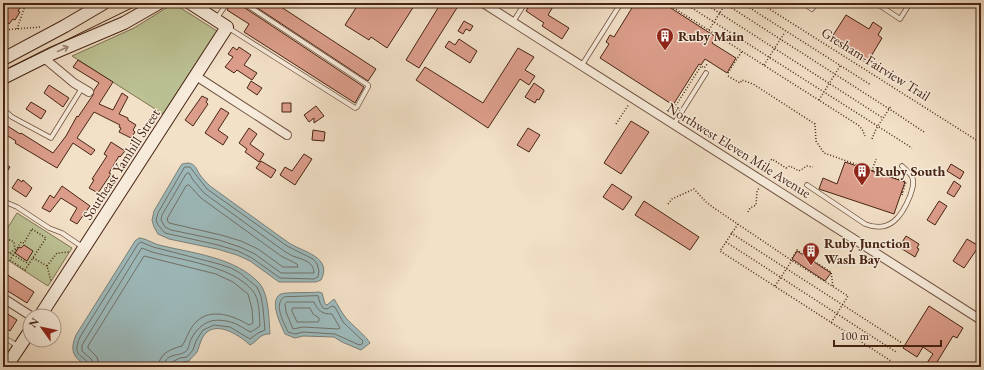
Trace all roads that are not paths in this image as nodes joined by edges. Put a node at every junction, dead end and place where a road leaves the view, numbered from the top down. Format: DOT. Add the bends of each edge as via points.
graph roads {
  1 [pos="104,3"];
  2 [pos="159,3"];
  3 [pos="190,3"];
  4 [pos="227,3"];
  5 [pos="244,3"];
  6 [pos="483,3"];
  7 [pos="525,3"];
  8 [pos="621,3"];
  9 [pos="803,3"];
  10 [pos="816,3"];
  11 [pos="876,3"];
  12 [pos="910,3"];
  13 [pos="216,20"];
  14 [pos="513,22"];
  15 [pos="227,27"];
  16 [pos="44,58"];
  17 [pos="3,59"];
  18 [pos="582,66"];
  19 [pos="706,73"];
  20 [pos="196,76"];
  21 [pos="3,78"];
  22 [pos="85,90"];
  23 [pos="3,109"];
  24 [pos="674,124"];
  25 [pos="287,135"];
  26 [pos="902,166"];
  27 [pos="807,185"];
  28 [pos="3,201"];
  29 [pos="83,249"];
  30 [pos="3,298"];
  31 [pos="45,308"];
  32 [pos="22,310"];
  33 [pos="981,320"];
  34 [pos="3,337"];
  35 [pos="22,343"];
  36 [pos="19,348"];
  37 [pos="6,367"];
  1 -- 17 [label="street"];
  16 -- 2 [label="street, one-way" via="124,23"];
  3 -- 13 [label="street"];
  4 -- 13 [label="lane"];
  5 -- 15 [label="lane" via="368,85 357,107"];
  6 -- 14 [label="street, Northwest Eleven Mile Avenue"];
  7 -- 14 [label="lane"];
  8 -- 18 [label="lane"];
  9 -- 10 [label="lane" via="812,9"];
  11 -- 12 [label="lane" via="900,19"];
  13 -- 15 [label="street"];
  14 -- 18 [label="street, Northwest Eleven Mile Avenue"];
  15 -- 20 [label="street, Southeast Yamhill Street"];
  16 -- 21 [label="street"];
  16 -- 22 [label="street"];
  18 -- 24 [label="street, Northwest Eleven Mile Avenue"];
  19 -- 24 [label="lane"];
  20 -- 25 [label="street"];
  20 -- 29 [label="street, Southeast Yamhill Street"];
  22 -- 23 [label="lane" via="51,138"];
  24 -- 33 [label="street, Northwest Eleven Mile Avenue" via="759,183"];
  26 -- 27 [label="lane" via="912,176 912,188 902,213 884,227 865,224"];
  28 -- 29 [label="lane" via="62,233"];
  29 -- 31 [label="street, Southeast Yamhill Street"];
  30 -- 32 [label="street"];
  34 -- 36 [label="lane"];
  35 -- 36 [label="street"];
  36 -- 37 [label="street"];
}
